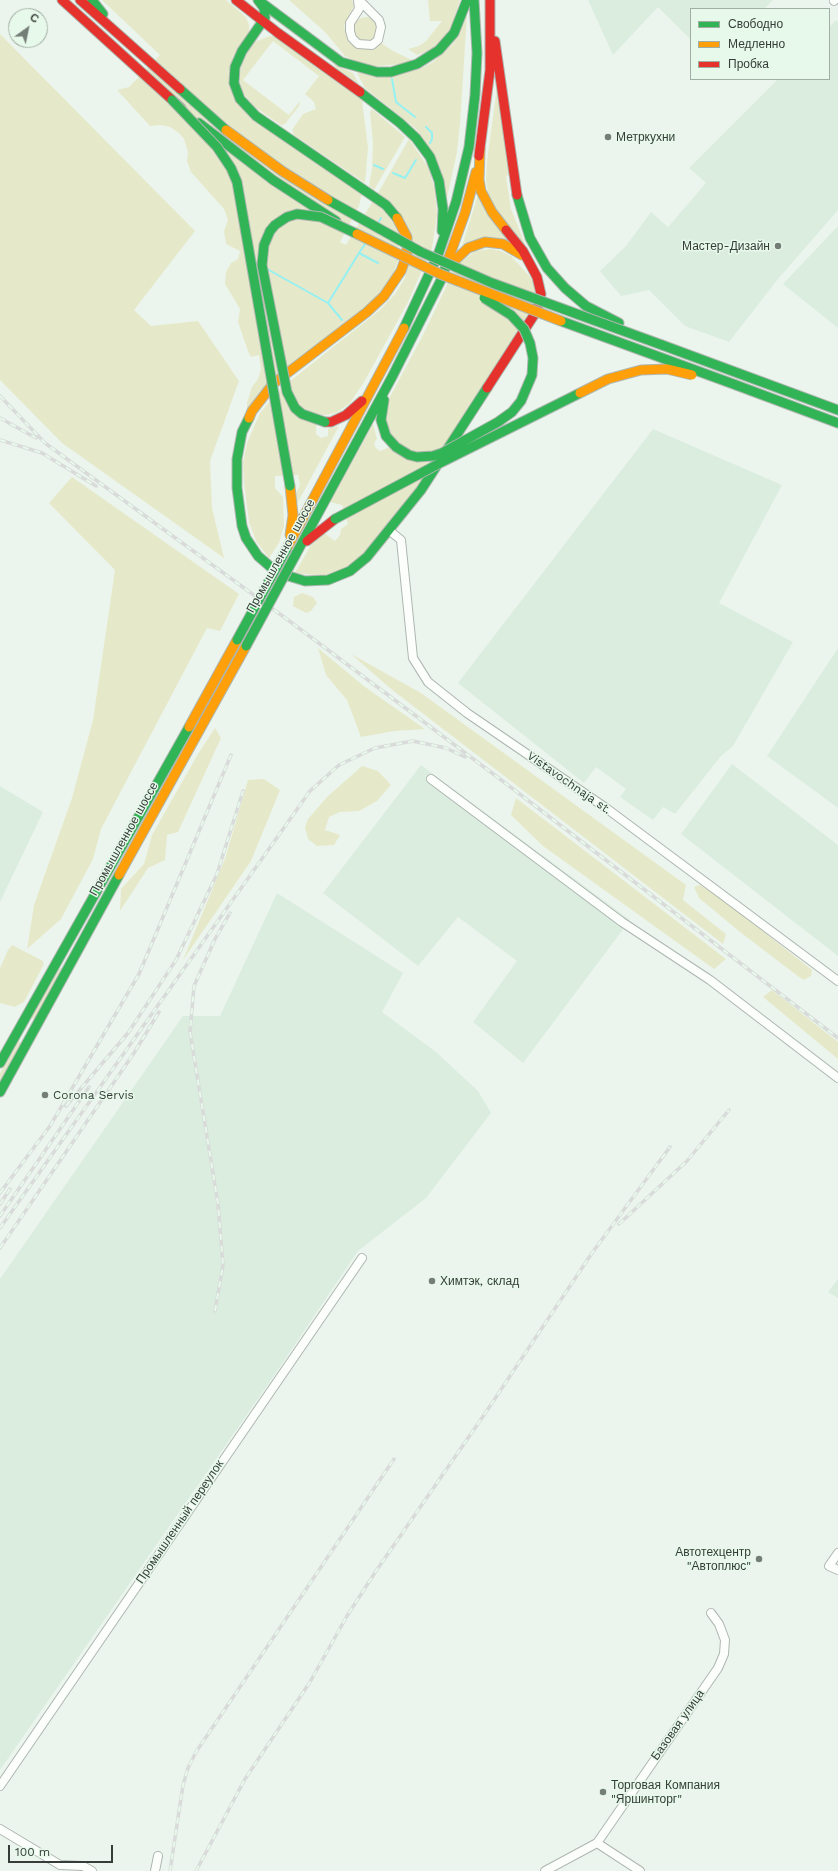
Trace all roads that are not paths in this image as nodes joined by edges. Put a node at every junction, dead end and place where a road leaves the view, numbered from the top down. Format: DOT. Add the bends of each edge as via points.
graph roads {
  1 [pos="62,0"];
  2 [pos="80,0"];
  3 [pos="92,0"];
  4 [pos="236,0"];
  5 [pos="258,0"];
  6 [pos="358,0"];
  7 [pos="467,0"];
  8 [pos="474,0"];
  9 [pos="490,3"];
  10 [pos="248,10"];
  11 [pos="263,22"];
  12 [pos="286,22"];
  13 [pos="278,33"];
  14 [pos="253,36"];
  15 [pos="140,54"];
  16 [pos="172,100"];
  17 [pos="480,149"];
  18 [pos="357,234"];
  19 [pos="438,255"];
  20 [pos="529,262"];
  21 [pos="440,277"];
  22 [pos="662,345"];
  23 [pos="392,377"];
  24 [pos="736,384"];
  25 [pos="371,392"];
  26 [pos="838,410"];
  27 [pos="838,423"];
  28 [pos="390,530"];
  29 [pos="287,548"];
  30 [pos="296,554"];
  31 [pos="431,779"];
  32 [pos="838,981"];
  33 [pos="23,1021"];
  34 [pos="35,1028"];
  35 [pos="0,1063"];
  36 [pos="838,1078"];
  37 [pos="0,1092"];
  38 [pos="362,1258"];
  39 [pos="838,1554"];
  40 [pos="838,1570"];
  41 [pos="711,1613"];
  42 [pos="0,1786"];
  43 [pos="0,1830"];
  44 [pos="597,1843"];
  45 [pos="158,1856"];
  46 [pos="92,1871"];
  47 [pos="155,1871"];
  48 [pos="545,1871"];
  49 [pos="640,1871"];
  1 -- 16 [label="main road"];
  2 -- 15 [label="main road"];
  3 -- 15 [label="main road"];
  4 -- 10 [label="main road"];
  5 -- 11 [label="main road" via="265,11"];
  5 -- 12 [label="main road"];
  6 -- 6 [label="street" via="359,9 350,23 352,38 358,44 372,45 378,40 382,27 379,20"];
  7 -- 12 [label="main road" via="454,33 439,50 418,64 391,72 377,72 341,62"];
  8 -- 19 [label="main road, Промышленное шоссе" via="477,53 469,147 456,202"];
  9 -- 17 [label="main road, Промышленное шоссе" via="490,70"];
  9 -- 22 [label="main road, bridge" via="519,205 537,252 555,278 575,298 591,309"];
  10 -- 11 [label="main road"];
  10 -- 14 [label="main road" via="254,23"];
  11 -- 12 [label="main road" via="272,17"];
  11 -- 13 [label="main road"];
  11 -- 14 [label="main road"];
  13 -- 14 [label="main road" via="264,30"];
  13 -- 19 [label="main road" via="400,122 423,147 435,170 442,194"];
  14 -- 28 [label="main road" via="238,59 234,75 236,91 245,105 256,116 386,205 400,222 407,237 408,254 401,271 384,296 273,384 252,411 242,432 237,459 237,488 242,526 251,547 265,563 282,574 305,581 328,580 350,571 367,557"];
  15 -- 22 [label="main road, bridge" via="201,110 252,150 372,227 468,274"];
  16 -- 18 [label="main road, bridge" via="219,140 273,180"];
  16 -- 29 [label="main road, bridge" via="217,147 237,182 290,486 293,515"];
  17 -- 20 [label="main road" via="479,180 486,202"];
  17 -- 21 [label="main road, Промышленное шоссе" via="465,213"];
  18 -- 21 [label="main road, bridge"];
  18 -- 25 [label="main road, bridge" via="321,217 297,214 287,217 270,231 264,244 262,265 287,392 296,408 310,418 331,422 346,415"];
  19 -- 25 [label="main road, Промышленное шоссе"];
  20 -- 21 [label="main road" via="513,248 504,244 485,242 461,253"];
  20 -- 28 [label="main road" via="540,285 536,312 421,490"];
  21 -- 23 [label="main road, Промышленное шоссе"];
  21 -- 23 [label="main road, bridge" via="503,308 524,329 531,348 533,366 530,381 521,401 505,418 442,453 424,457 408,455 396,448 386,436 382,425 381,412"];
  21 -- 24 [label="main road, bridge"];
  22 -- 26 [label="main road"];
  23 -- 30 [label="main road, Промышленное шоссе"];
  24 -- 27 [label="main road"];
  24 -- 30 [label="main road, bridge" via="667,369 619,374 504,430 335,519 316,532"];
  25 -- 29 [label="main road, Промышленное шоссе"];
  28 -- 32 [label="street, Vistavochnaja st." via="401,540 413,658 428,682 467,713 606,808"];
  29 -- 33 [label="main road, Промышленное шоссе, bridge" via="80,923"];
  30 -- 34 [label="main road, Промышленное шоссе, bridge"];
  31 -- 36 [label="street" via="622,922 710,980"];
  33 -- 34 [label="main road"];
  33 -- 35 [label="main road, Промышленное шоссе"];
  34 -- 37 [label="main road, Промышленное шоссе"];
  38 -- 42 [label="street, Промышленный переулок"];
  39 -- 40 [label="street" via="829,1566"];
  41 -- 44 [label="street, Базовая улица" via="719,1624 725,1640 724,1654 718,1668"];
  43 -- 46 [label="street" via="60,1865 82,1866"];
  44 -- 48 [label="street, Базовая улица"];
  44 -- 49 [label="street"];
  45 -- 47 [label="street"];
}
